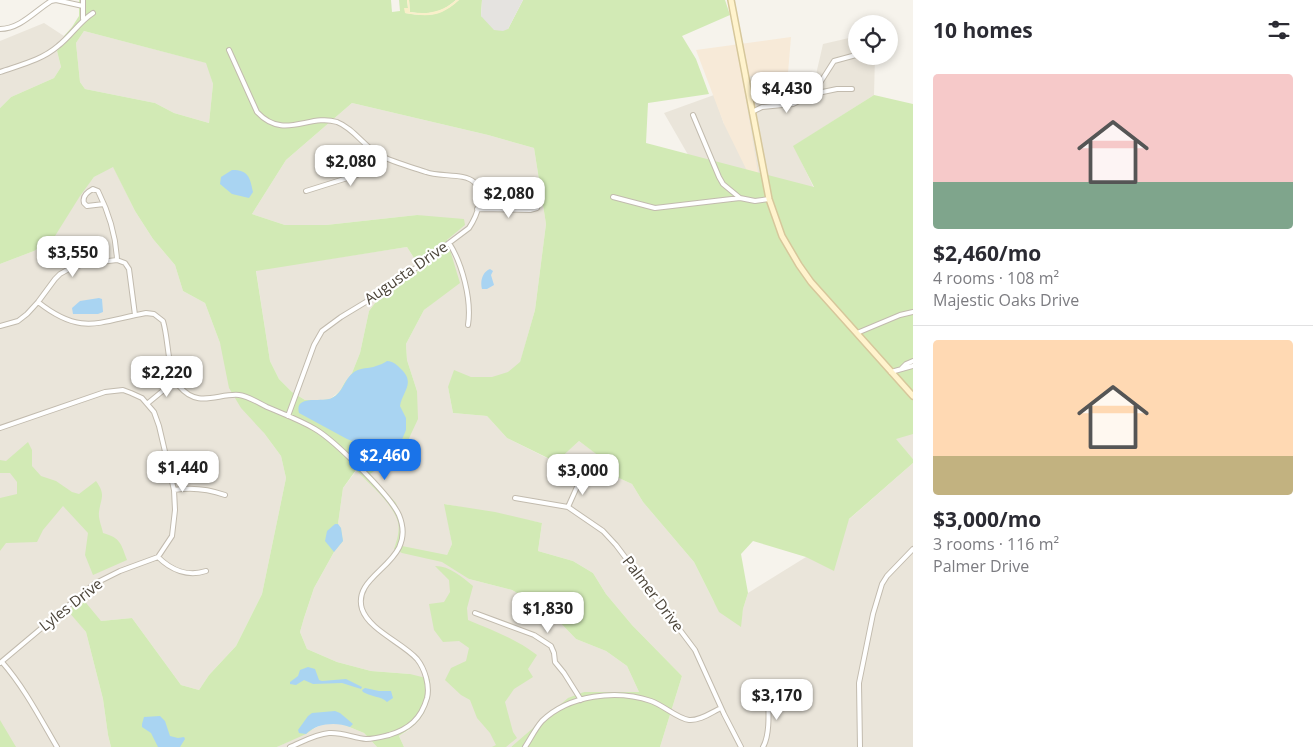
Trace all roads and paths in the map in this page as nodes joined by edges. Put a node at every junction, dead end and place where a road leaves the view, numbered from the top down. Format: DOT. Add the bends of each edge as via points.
graph roads {
  1 [pos="56,0"];
  2 [pos="83,0"];
  3 [pos="731,0"];
  4 [pos="83,6"];
  5 [pos="93,13"];
  6 [pos="83,19"];
  7 [pos="0,29"];
  8 [pos="229,50"];
  9 [pos="848,57"];
  10 [pos="0,72"];
  11 [pos="852,88"];
  12 [pos="813,94"];
  13 [pos="752,112"];
  14 [pos="693,115"];
  15 [pos="378,154"];
  16 [pos="306,191"];
  17 [pos="613,197"];
  18 [pos="740,198"];
  19 [pos="769,200"];
  20 [pos="104,204"];
  21 [pos="537,208"];
  22 [pos="477,209"];
  23 [pos="448,243"];
  24 [pos="117,260"];
  25 [pos="38,302"];
  26 [pos="913,312"];
  27 [pos="135,315"];
  28 [pos="468,325"];
  29 [pos="0,326"];
  30 [pos="857,333"];
  31 [pos="913,361"];
  32 [pos="913,366"];
  33 [pos="902,368"];
  34 [pos="892,372"];
  35 [pos="176,380"];
  36 [pos="913,396"];
  37 [pos="148,403"];
  38 [pos="288,416"];
  39 [pos="0,428"];
  40 [pos="581,478"];
  41 [pos="174,490"];
  42 [pos="226,496"];
  43 [pos="515,498"];
  44 [pos="568,507"];
  45 [pos="913,549"];
  46 [pos="158,557"];
  47 [pos="206,571"];
  48 [pos="475,612"];
  49 [pos="1,662"];
  50 [pos="768,690"];
  51 [pos="581,700"];
  52 [pos="721,708"];
  53 [pos="57,747"];
  54 [pos="290,747"];
  55 [pos="525,747"];
  56 [pos="741,747"];
  57 [pos="764,747"];
  58 [pos="860,747"];
  1 -- 4 [label="street"];
  1 -- 7 [label="street" via="15,26"];
  2 -- 4 [label="street"];
  3 -- 13 [label="main road"];
  4 -- 6 [label="street"];
  5 -- 6 [label="street"];
  6 -- 10 [label="street" via="58,47 30,62"];
  8 -- 15 [label="street" via="263,119 282,126 338,122"];
  9 -- 12 [label="street" via="834,60"];
  11 -- 12 [label="street"];
  12 -- 13 [label="street" via="793,104 762,107"];
  13 -- 19 [label="main road"];
  14 -- 18 [label="street" via="719,177"];
  15 -- 16 [label="street" via="357,175"];
  15 -- 22 [label="street" via="427,173 468,178 479,191"];
  17 -- 18 [label="street" via="655,208"];
  18 -- 19 [label="street"];
  19 -- 30 [label="main road" via="782,236 799,266"];
  20 -- 20 [label="street" via="96,189 88,191 84,198 87,206"];
  20 -- 24 [label="street" via="116,242"];
  21 -- 22 [label="street"];
  22 -- 23 [label="street, Augusta Drive" via="469,228"];
  23 -- 28 [label="street" via="469,299"];
  23 -- 38 [label="street, Augusta Drive" via="389,288 322,331"];
  24 -- 25 [label="street" via="84,264 60,274"];
  24 -- 27 [label="street" via="129,269"];
  25 -- 27 [label="street" via="58,316 79,324 98,324"];
  25 -- 29 [label="street" via="20,320"];
  26 -- 30 [label="street"];
  27 -- 35 [label="street" via="151,313 163,321"];
  30 -- 34 [label="main road"];
  31 -- 33 [label="street"];
  32 -- 33 [label="street"];
  33 -- 34 [label="street"];
  34 -- 36 [label="main road"];
  35 -- 37 [label="street"];
  35 -- 38 [label="street" via="179,386 201,399 240,395"];
  37 -- 39 [label="street" via="132,393 115,390"];
  37 -- 41 [label="street" via="159,426"];
  38 -- 54 [label="street" via="316,429 332,441 397,511 402,526 399,548 364,586 362,606 367,619 417,660 426,679 428,695 417,720 401,732 374,739 328,733"];
  40 -- 44 [label="street"];
  41 -- 42 [label="street" via="202,489"];
  41 -- 46 [label="street" via="172,536"];
  43 -- 44 [label="street, Palmer Drive"];
  44 -- 52 [label="street, Palmer Drive" via="603,531 616,545 695,650"];
  45 -- 58 [label="street" via="882,584 873,614 859,683"];
  46 -- 47 [label="street" via="170,567 186,573"];
  46 -- 49 [label="street, Lyles Drive" via="94,584"];
  48 -- 51 [label="street" via="534,635 551,646 555,662"];
  49 -- 53 [label="street" via="26,695"];
  50 -- 57 [label="street"];
  51 -- 52 [label="street" via="608,696 638,698 661,705 687,720 698,719"];
  51 -- 55 [label="street" via="560,707 545,718"];
  52 -- 56 [label="street, Palmer Drive"];
}
